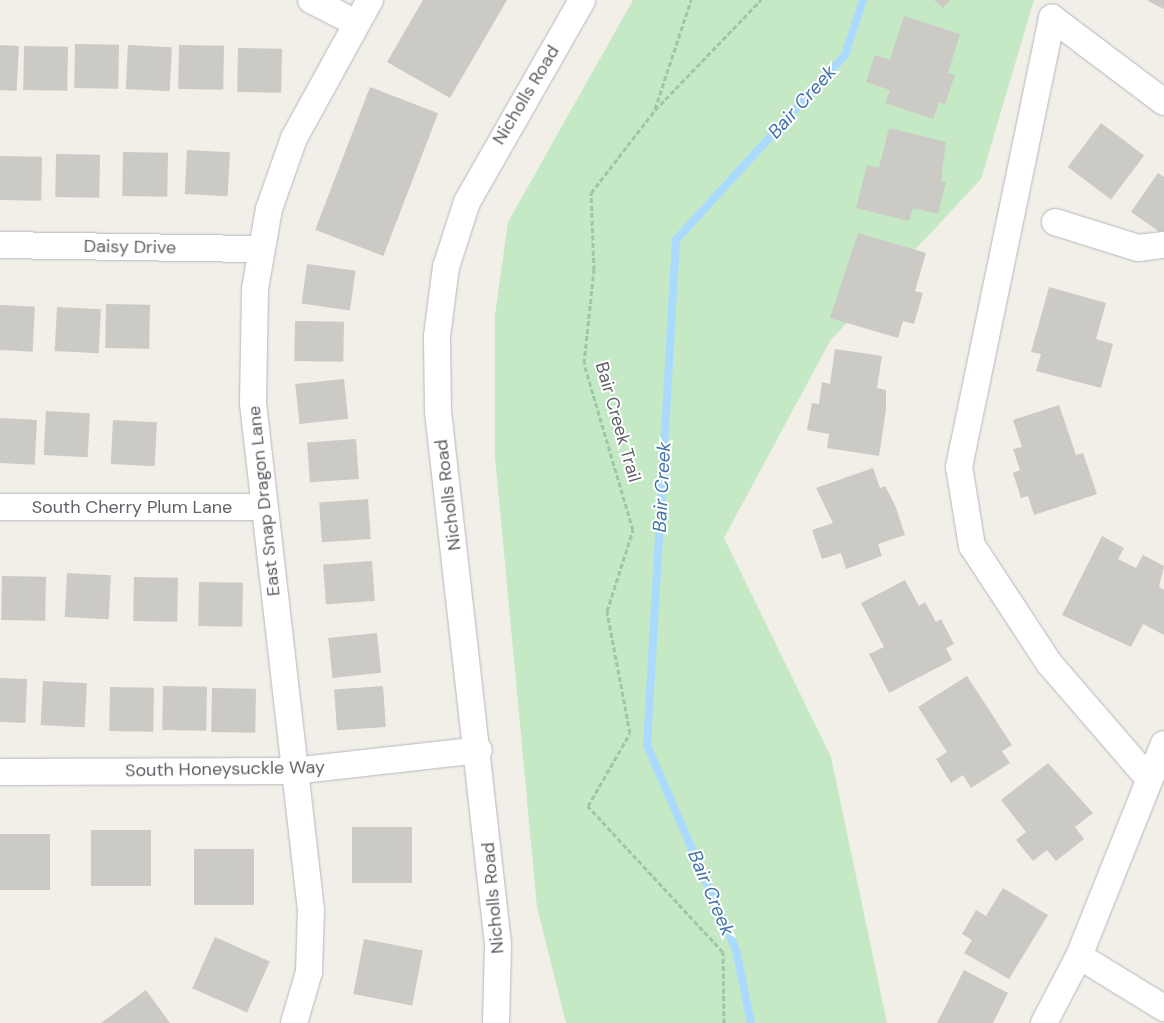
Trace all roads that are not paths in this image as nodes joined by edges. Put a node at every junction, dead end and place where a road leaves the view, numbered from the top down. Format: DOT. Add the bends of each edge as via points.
graph roads {
  1 [pos="311,0"];
  2 [pos="370,0"];
  3 [pos="582,0"];
  4 [pos="356,23"];
  5 [pos="1164,102"];
  6 [pos="1054,222"];
  7 [pos="0,245"];
  8 [pos="1164,245"];
  9 [pos="259,249"];
  10 [pos="0,507"];
  11 [pos="264,507"];
  12 [pos="1164,744"];
  13 [pos="479,750"];
  14 [pos="293,771"];
  15 [pos="0,772"];
  16 [pos="1148,779"];
  17 [pos="1079,956"];
  18 [pos="1164,1008"];
  19 [pos="294,1023"];
  20 [pos="496,1023"];
  21 [pos="1044,1023"];
  1 -- 4 [label="street"];
  2 -- 4 [label="street, East Snap Dragon Lane"];
  3 -- 13 [label="street, Nicholls Road" via="482,170 456,232 441,301 438,412"];
  4 -- 9 [label="street, East Snap Dragon Lane" via="294,138"];
  5 -- 16 [label="street" via="1052,18 959,467 972,546 1049,663"];
  6 -- 8 [label="street" via="1138,248"];
  7 -- 9 [label="street, Daisy Drive"];
  9 -- 11 [label="street, East Snap Dragon Lane" via="252,371"];
  10 -- 11 [label="street, South Cherry Plum Lane"];
  11 -- 14 [label="street, East Snap Dragon Lane"];
  12 -- 16 [label="street"];
  13 -- 14 [label="street, South Honeysuckle Way"];
  13 -- 20 [label="street, Nicholls Road" via="498,944"];
  14 -- 15 [label="street, South Honeysuckle Way"];
  14 -- 19 [label="street, East Snap Dragon Lane" via="312,940 306,987"];
  16 -- 17 [label="street"];
  17 -- 18 [label="street"];
  17 -- 21 [label="street"];
}
